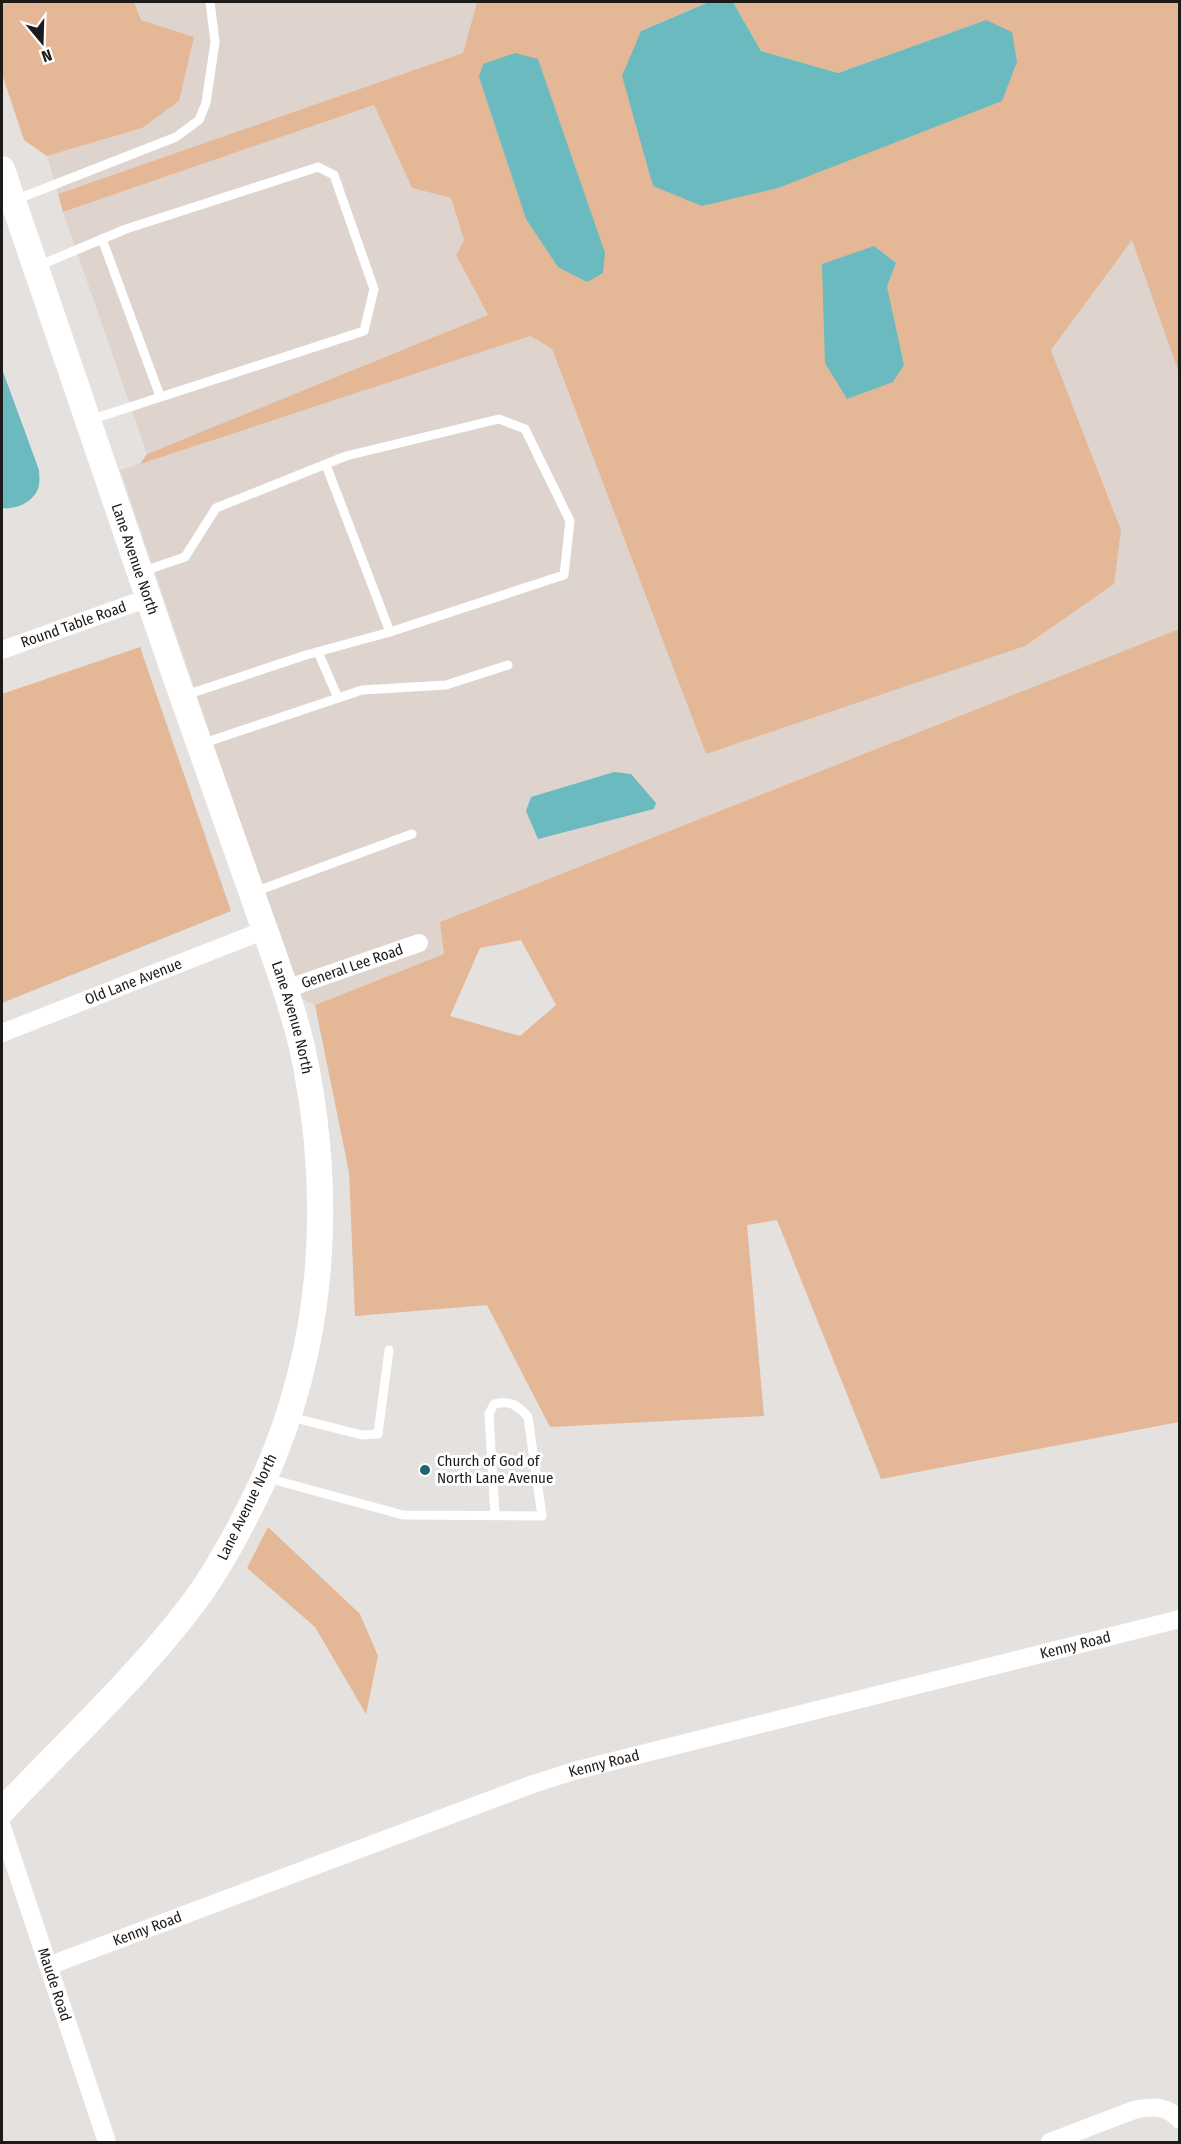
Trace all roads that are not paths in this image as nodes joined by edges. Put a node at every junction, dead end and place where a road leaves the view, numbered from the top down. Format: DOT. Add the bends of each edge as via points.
graph roads {
  1 [pos="210,2"];
  2 [pos="2,169"];
  3 [pos="12,200"];
  4 [pos="102,239"];
  5 [pos="36,267"];
  6 [pos="160,396"];
  7 [pos="88,421"];
  8 [pos="326,465"];
  9 [pos="139,573"];
  10 [pos="148,598"];
  11 [pos="390,632"];
  12 [pos="2,650"];
  13 [pos="318,651"];
  14 [pos="508,665"];
  15 [pos="182,696"];
  16 [pos="338,698"];
  17 [pos="199,745"];
  18 [pos="412,834"];
  19 [pos="252,892"];
  20 [pos="265,930"];
  21 [pos="418,943"];
  22 [pos="286,989"];
  23 [pos="2,1033"];
  24 [pos="389,1350"];
  25 [pos="288,1416"];
  26 [pos="265,1478"];
  27 [pos="495,1516"];
  28 [pos="1179,1619"];
  29 [pos="2,1811"];
  30 [pos="2,1827"];
  31 [pos="48,1965"];
  32 [pos="1179,2120"];
  33 [pos="107,2142"];
  34 [pos="1050,2142"];
  1 -- 3 [label="lane" via="215,42 206,104 199,120 176,137"];
  2 -- 3 [label="main road, Lane Avenue North"];
  3 -- 5 [label="main road, Lane Avenue North"];
  4 -- 5 [label="lane"];
  4 -- 6 [label="lane"];
  4 -- 6 [label="lane" via="318,167 334,175 374,289 364,331"];
  5 -- 7 [label="main road, Lane Avenue North"];
  6 -- 7 [label="lane"];
  7 -- 9 [label="main road, Lane Avenue North"];
  8 -- 9 [label="lane" via="216,508 184,557"];
  8 -- 11 [label="lane"];
  8 -- 11 [label="lane" via="346,456 499,419 525,429 570,521 564,575"];
  9 -- 10 [label="main road, Lane Avenue North"];
  10 -- 12 [label="street, Round Table Road"];
  10 -- 15 [label="main road, Lane Avenue North"];
  11 -- 13 [label="lane"];
  13 -- 15 [label="lane"];
  13 -- 16 [label="lane"];
  14 -- 16 [label="lane" via="446,685 362,690"];
  15 -- 17 [label="main road, Lane Avenue North"];
  16 -- 17 [label="lane"];
  17 -- 19 [label="main road, Lane Avenue North"];
  18 -- 19 [label="lane"];
  19 -- 20 [label="main road, Lane Avenue North"];
  20 -- 22 [label="main road, Lane Avenue North"];
  20 -- 23 [label="street, Old Lane Avenue"];
  21 -- 22 [label="street, General Lee Road"];
  22 -- 25 [label="main road, Lane Avenue North" via="306,1064 317,1139 321,1233 310,1331"];
  24 -- 25 [label="lane" via="378,1434 362,1435"];
  25 -- 26 [label="main road, Lane Avenue North"];
  26 -- 27 [label="lane" via="403,1515"];
  26 -- 29 [label="main road, Lane Avenue North" via="235,1537 185,1614"];
  27 -- 27 [label="lane" via="542,1516 528,1417 519,1406 505,1402 494,1404 489,1414"];
  28 -- 31 [label="street, Kenny Road" via="574,1771"];
  30 -- 31 [label="street, Maude Road"];
  31 -- 33 [label="street, Maude Road"];
  32 -- 34 [label="street" via="1161,2106 1134,2110"];
}
